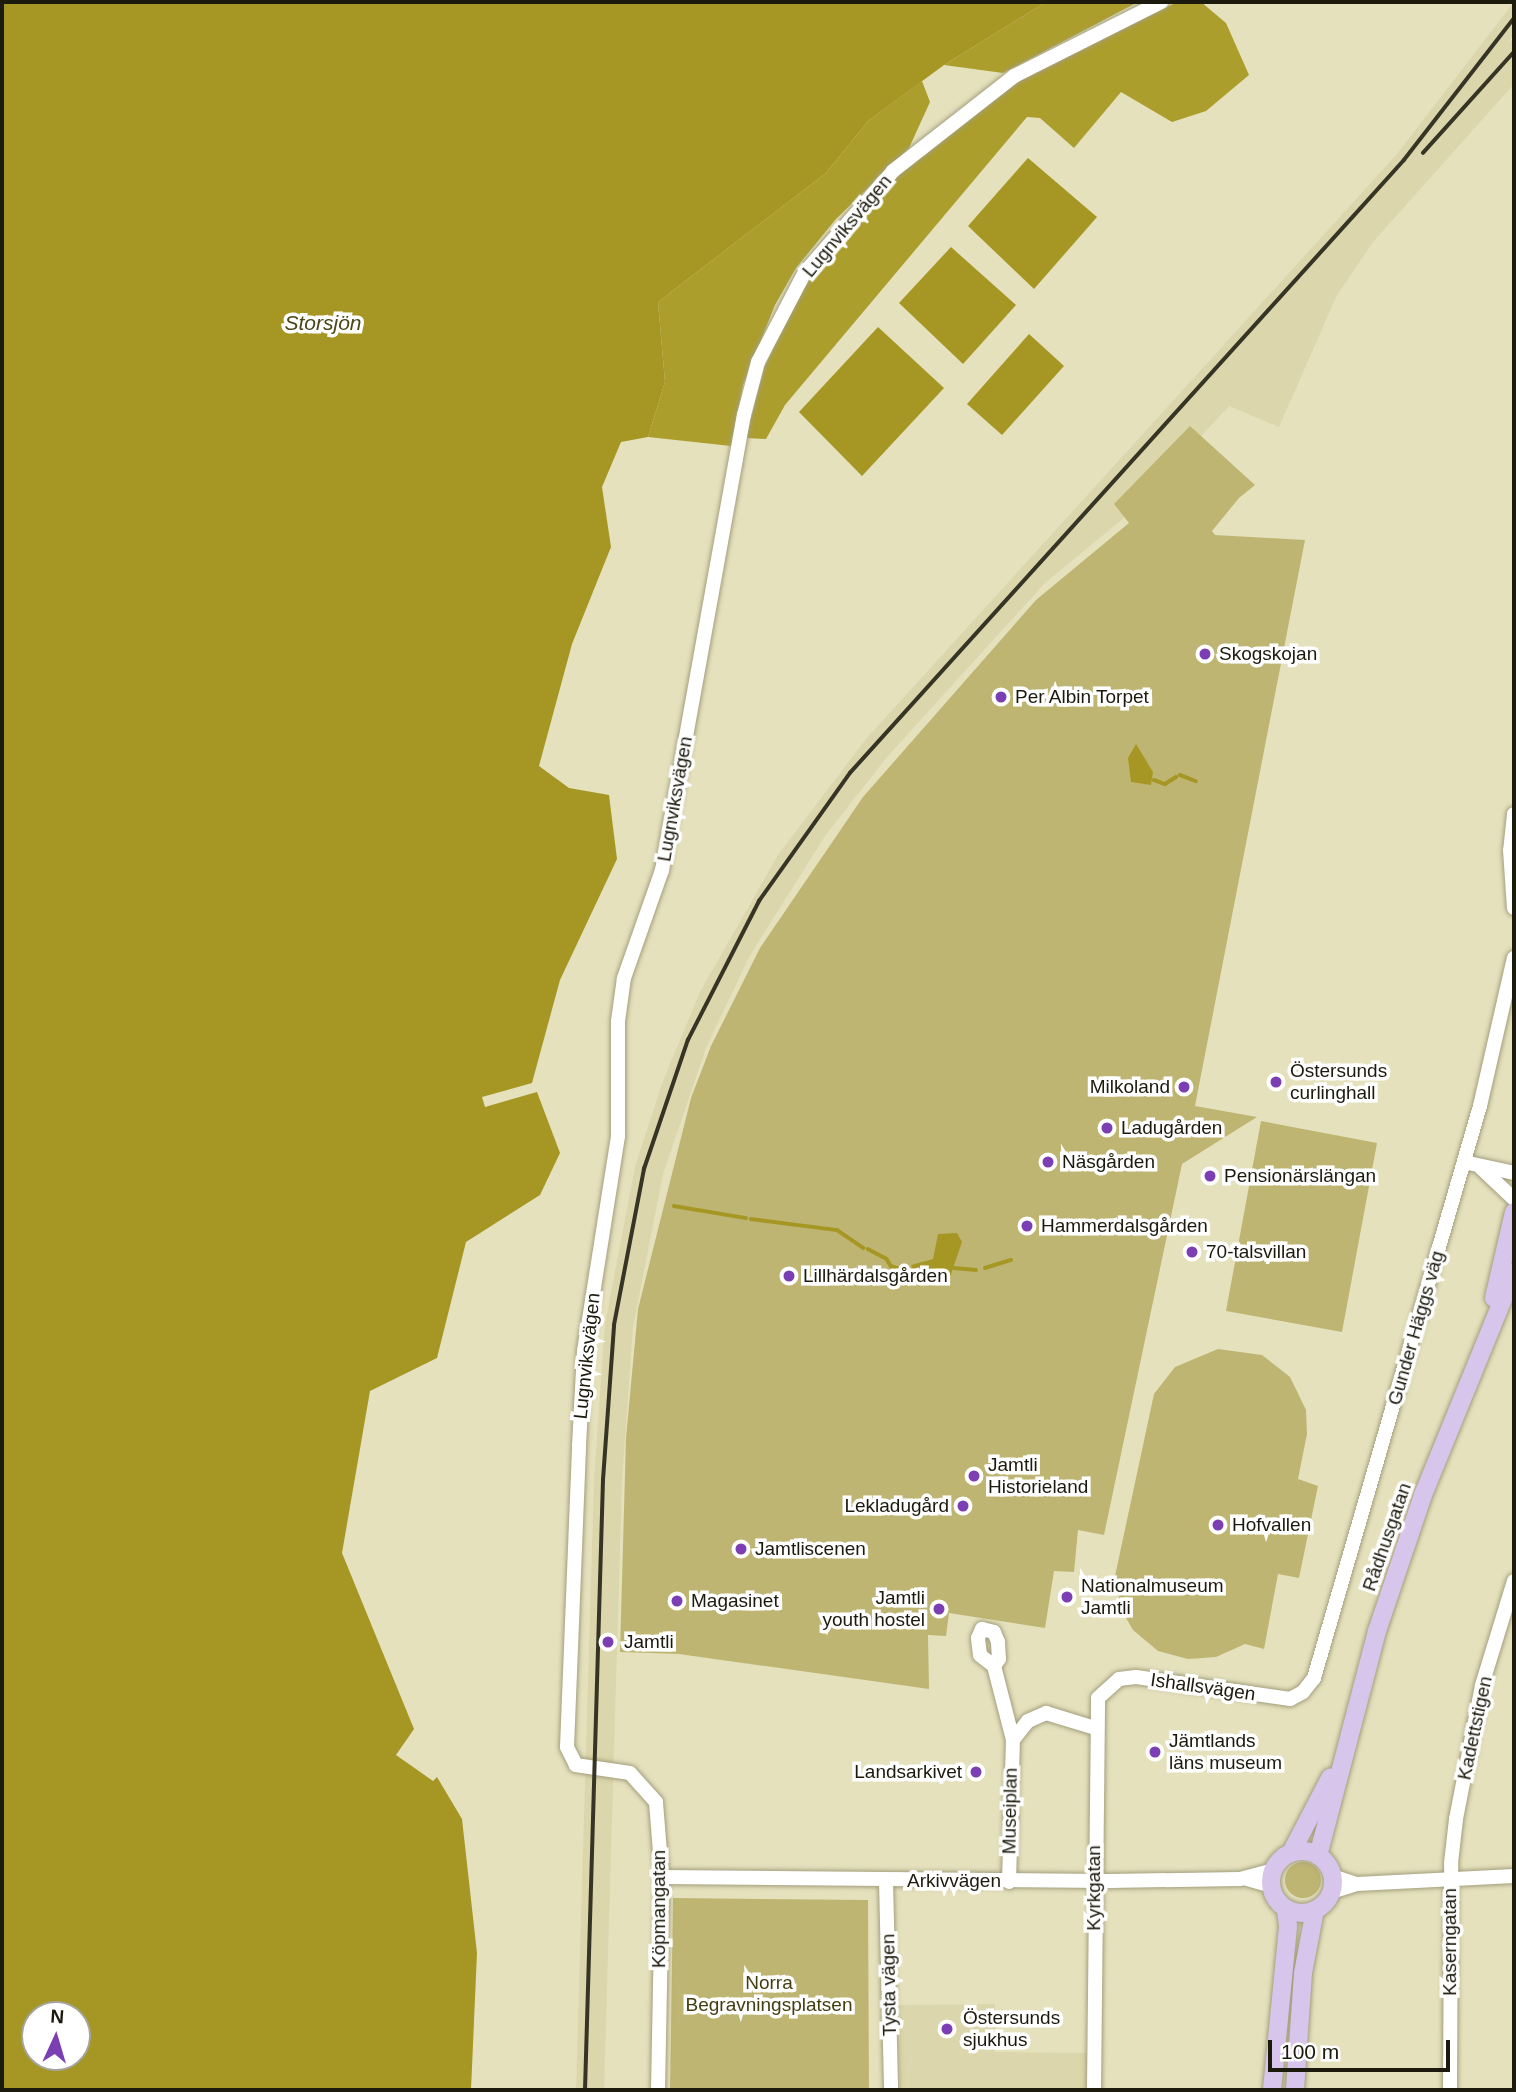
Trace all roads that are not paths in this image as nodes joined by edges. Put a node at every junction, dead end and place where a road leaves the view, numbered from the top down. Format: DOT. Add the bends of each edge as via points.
graph roads {
  1 [pos="1161,2"];
  2 [pos="1514,814"];
  3 [pos="1514,908"];
  4 [pos="1514,958"];
  5 [pos="1464,1162"];
  6 [pos="1479,1167"];
  7 [pos="1514,1173"];
  8 [pos="1514,1199"];
  9 [pos="1514,1213"];
  10 [pos="1514,1272"];
  11 [pos="1483,1346"];
  12 [pos="1514,1581"];
  13 [pos="994,1666"];
  14 [pos="1104,1688"];
  15 [pos="1303,1692"];
  16 [pos="1095,1728"];
  17 [pos="1013,1740"];
  18 [pos="1345,1746"];
  19 [pos="596,1768"];
  20 [pos="1291,1853"];
  21 [pos="1318,1856"];
  22 [pos="1514,1876"];
  23 [pos="662,1877"];
  24 [pos="1272,1878"];
  25 [pos="1450,1878"];
  26 [pos="886,1881"];
  27 [pos="1094,1881"];
  28 [pos="1009,1882"];
  29 [pos="1331,1884"];
  30 [pos="1286,1909"];
  31 [pos="1315,1910"];
  32 [pos="658,2090"];
  33 [pos="891,2090"];
  34 [pos="1094,2090"];
  35 [pos="1272,2090"];
  36 [pos="1295,2090"];
  37 [pos="1450,2090"];
  1 -- 19 [label="street, Lugnviksvägen" via="1014,76 893,171 805,272 758,362 744,415 662,870 624,978 618,1021 618,1136 584,1352 567,1747 576,1765"];
  2 -- 3 [label="street" via="1510,849"];
  4 -- 5 [label="street, Gunder Häggs väg"];
  5 -- 6 [label="street"];
  5 -- 15 [label="street, Gunder Häggs väg" via="1321,1662"];
  6 -- 7 [label="street"];
  6 -- 8 [label="street"];
  8 -- 9 [label="main road, Rådhusgatan"];
  9 -- 11 [label="main road, Rådhusgatan"];
  10 -- 11 [label="main road, Rådhusgatan"];
  11 -- 18 [label="main road, Rådhusgatan" via="1423,1495"];
  12 -- 25 [label="street, Kadettstigen" via="1482,1685 1456,1819"];
  13 -- 17 [label="street, Museiplan"];
  14 -- 15 [label="street, Ishallsvägen" via="1136,1677 1290,1699"];
  14 -- 16 [label="street, Kyrkgatan" via="1098,1698"];
  16 -- 17 [label="street, Museiplan" via="1062,1714 1046,1713 1028,1721"];
  16 -- 27 [label="street, Kyrkgatan"];
  17 -- 28 [label="street, Museiplan"];
  18 -- 20 [label="main road, Rådhusgatan"];
  18 -- 21 [label="main road, Rådhusgatan"];
  19 -- 23 [label="street, Köpmangatan" via="629,1773 656,1802"];
  20 -- 21 [label="main road"];
  20 -- 24 [label="main road"];
  21 -- 29 [label="main road"];
  22 -- 25 [label="street"];
  23 -- 26 [label="street, Arkivvägen"];
  23 -- 32 [label="street, Köpmangatan"];
  24 -- 27 [label="street, Arkivvägen"];
  24 -- 30 [label="main road"];
  25 -- 29 [label="street"];
  25 -- 37 [label="street, Kaserngatan"];
  26 -- 28 [label="street, Arkivvägen"];
  26 -- 33 [label="street, Tysta vägen"];
  27 -- 28 [label="street, Arkivvägen"];
  27 -- 34 [label="street, Kyrkgatan"];
  29 -- 31 [label="main road"];
  30 -- 31 [label="main road"];
  30 -- 35 [label="main road"];
  31 -- 36 [label="main road" via="1303,1973"];
}
